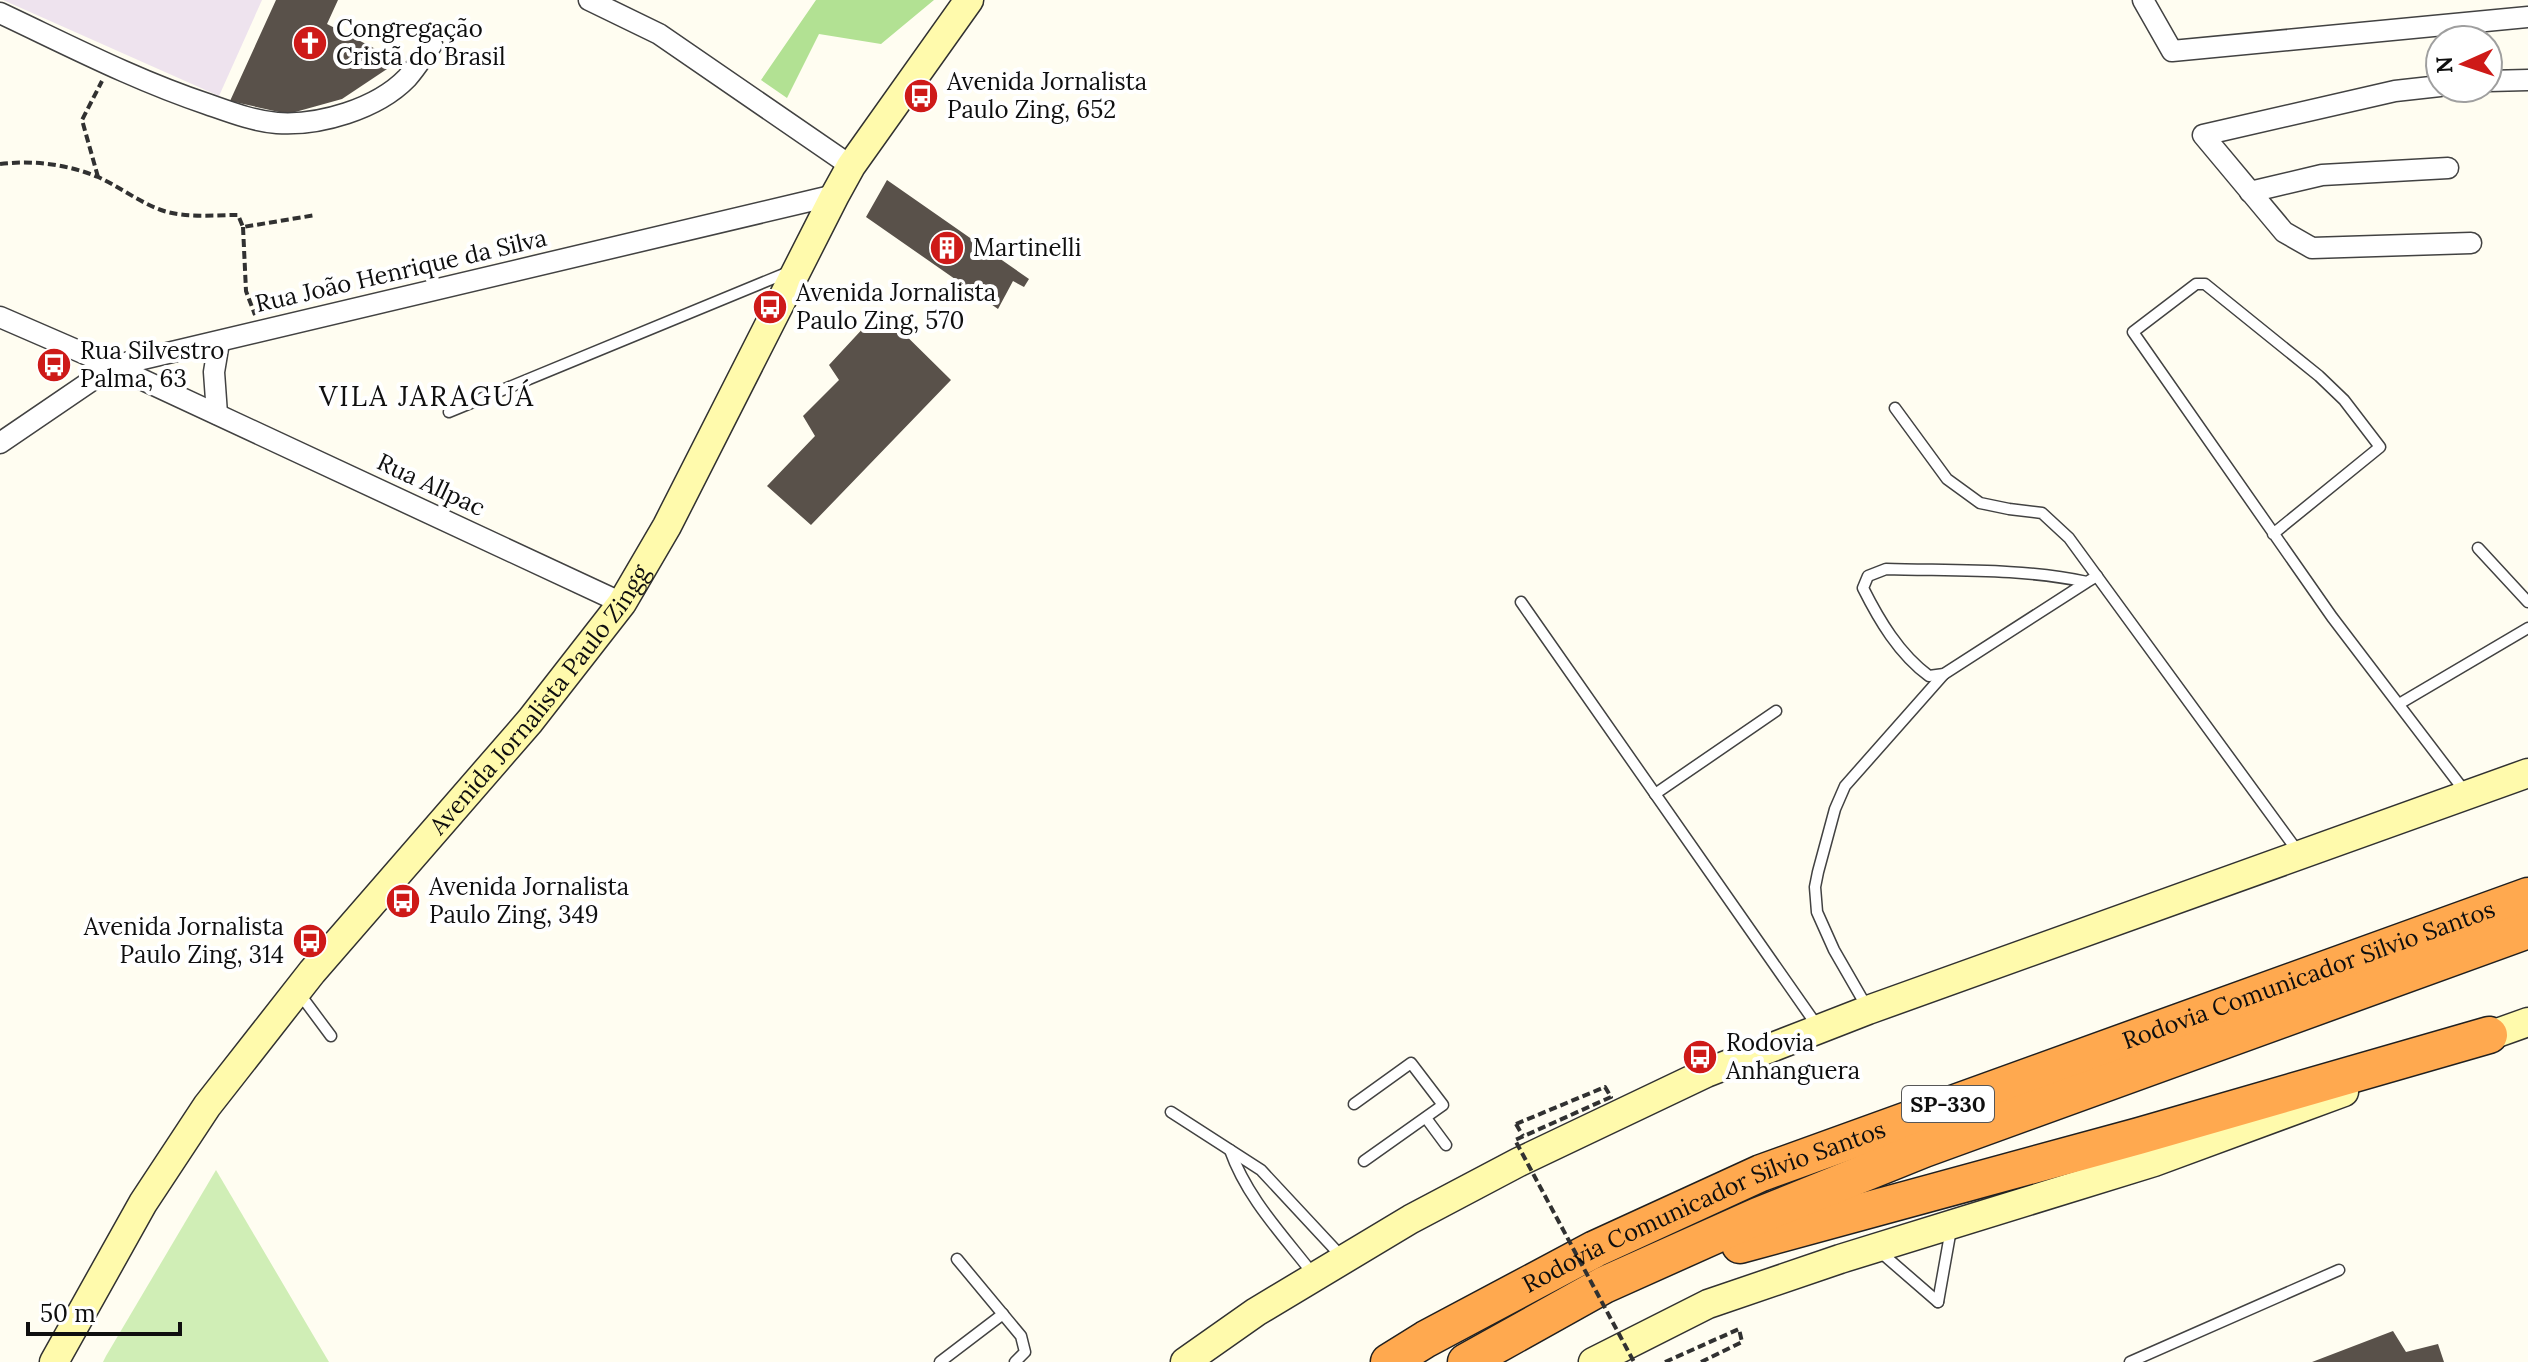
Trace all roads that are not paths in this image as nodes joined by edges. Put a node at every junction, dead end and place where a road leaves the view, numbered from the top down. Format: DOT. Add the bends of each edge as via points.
graph roads {
  1 [pos="589,0"];
  2 [pos="969,0"];
  3 [pos="2143,0"];
  4 [pos="0,13"];
  5 [pos="2528,17"];
  6 [pos="432,44"];
  7 [pos="2528,80"];
  8 [pos="2504,81"];
  9 [pos="2424,88"];
  10 [pos="851,166"];
  11 [pos="2448,168"];
  12 [pos="2250,192"];
  13 [pos="835,195"];
  14 [pos="2471,243"];
  15 [pos="796,269"];
  16 [pos="0,317"];
  17 [pos="219,342"];
  18 [pos="113,366"];
  19 [pos="1895,408"];
  20 [pos="449,412"];
  21 [pos="217,414"];
  22 [pos="0,443"];
  23 [pos="2273,534"];
  24 [pos="2478,548"];
  25 [pos="2092,579"];
  26 [pos="1521,602"];
  27 [pos="2528,602"];
  28 [pos="622,603"];
  29 [pos="2528,628"];
  30 [pos="1944,674"];
  31 [pos="2399,704"];
  32 [pos="1776,711"];
  33 [pos="2528,773"];
  34 [pos="1655,794"];
  35 [pos="2467,794"];
  36 [pos="2300,854"];
  37 [pos="2528,896"];
  38 [pos="2528,930"];
  39 [pos="298,991"];
  40 [pos="1868,1010"];
  41 [pos="2528,1022"];
  42 [pos="1819,1028"];
  43 [pos="2489,1035"];
  44 [pos="331,1036"];
  45 [pos="1354,1104"];
  46 [pos="1171,1112"];
  47 [pos="1426,1118"];
  48 [pos="1446,1145"];
  49 [pos="1230,1150"];
  50 [pos="1364,1161"];
  51 [pos="1952,1227"];
  52 [pos="1876,1249"];
  53 [pos="1343,1258"];
  54 [pos="957,1259"];
  55 [pos="2339,1270"];
  56 [pos="1315,1276"];
  57 [pos="1604,1285"];
  58 [pos="1003,1314"];
  59 [pos="54,1362"];
  60 [pos="940,1362"];
  61 [pos="1015,1362"];
  62 [pos="1185,1362"];
  63 [pos="1389,1362"];
  64 [pos="1466,1362"];
  65 [pos="1593,1362"];
  66 [pos="2130,1362"];
  1 -- 10 [label="street" via="659,34"];
  2 -- 10 [label="main road, Avenida Jornalista Paulo Zingg"];
  3 -- 5 [label="street" via="2172,51"];
  4 -- 6 [label="street" via="177,94 279,123 318,121 379,99 406,79"];
  7 -- 8 [label="street"];
  9 -- 12 [label="street" via="2203,135"];
  10 -- 13 [label="main road, Avenida Jornalista Paulo Zingg"];
  11 -- 12 [label="street" via="2322,175"];
  12 -- 14 [label="street" via="2284,232 2312,248"];
  13 -- 15 [label="main road, Avenida Jornalista Paulo Zingg"];
  13 -- 17 [label="street, Rua João Henrique da Silva"];
  15 -- 20 [label="lane"];
  15 -- 28 [label="main road, Avenida Jornalista Paulo Zingg" via="667,526"];
  16 -- 18 [label="street, Rua Allpac"];
  17 -- 18 [label="street, Rua João Henrique da Silva"];
  17 -- 21 [label="street" via="214,372"];
  18 -- 21 [label="street, Rua Allpac"];
  18 -- 22 [label="street, Rua João Henrique da Silva"];
  19 -- 25 [label="lane" via="1947,479 1980,503 2042,513 2069,538"];
  21 -- 28 [label="street, Rua Allpac"];
  23 -- 23 [label="lane" via="2133,332 2196,284 2205,284 2319,376 2380,447"];
  23 -- 31 [label="lane"];
  24 -- 27 [label="lane"];
  25 -- 30 [label="lane"];
  25 -- 30 [label="lane" via="2014,571 1886,569 1868,576 1863,588 1872,607 1911,663 1929,676"];
  25 -- 36 [label="lane"];
  26 -- 34 [label="lane"];
  28 -- 39 [label="main road, Avenida Jornalista Paulo Zingg" via="530,721"];
  29 -- 31 [label="lane"];
  30 -- 40 [label="lane" via="1845,786 1818,872 1817,912"];
  31 -- 35 [label="lane"];
  32 -- 34 [label="lane"];
  33 -- 35 [label="main road"];
  34 -- 42 [label="lane"];
  35 -- 36 [label="main road"];
  36 -- 40 [label="main road"];
  37 -- 63 [label="highway, Rodovia Comunicador Silvio Santos / SP-330" via="1761,1173 1595,1249"];
  38 -- 57 [label="highway, Rodovia Comunicador Silvio Santos / SP-330" via="1924,1149"];
  39 -- 44 [label="lane"];
  39 -- 59 [label="main road, Avenida Jornalista Paulo Zingg" via="207,1106"];
  40 -- 42 [label="main road"];
  41 -- 43 [label="main road"];
  42 -- 53 [label="main road" via="1706,1073 1519,1162"];
  43 -- 51 [label="main road" via="2264,1123"];
  43 -- 57 [label="highway"];
  45 -- 47 [label="lane" via="1411,1063 1443,1105"];
  46 -- 49 [label="lane"];
  47 -- 48 [label="lane"];
  47 -- 50 [label="lane"];
  49 -- 53 [label="lane" via="1261,1170"];
  49 -- 56 [label="lane" via="1251,1195"];
  51 -- 52 [label="main road"];
  51 -- 52 [label="lane" via="1938,1302"];
  52 -- 65 [label="main road" via="1708,1304"];
  53 -- 56 [label="main road"];
  54 -- 58 [label="lane"];
  55 -- 66 [label="lane"];
  56 -- 62 [label="main road"];
  57 -- 64 [label="highway, Rodovia Comunicador Silvio Santos / SP-330"];
  58 -- 60 [label="lane"];
  58 -- 61 [label="lane" via="1025,1347"];
}
